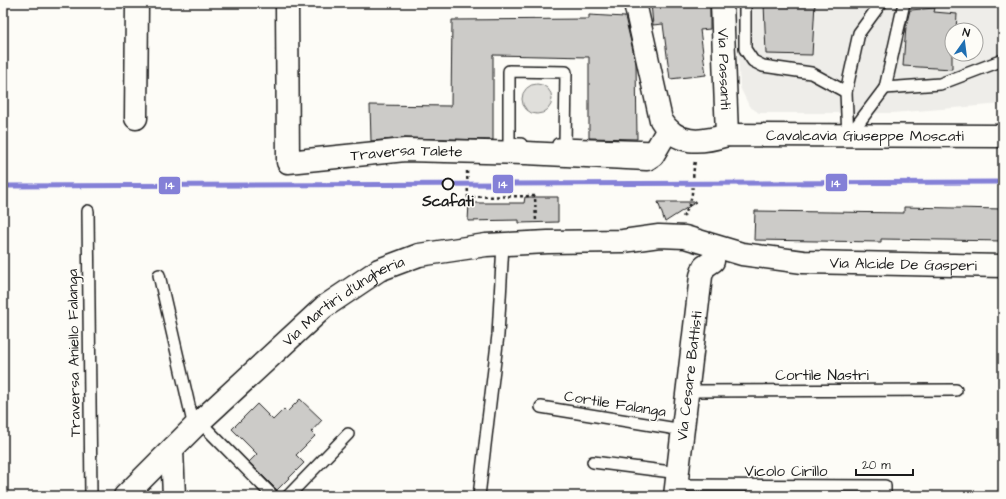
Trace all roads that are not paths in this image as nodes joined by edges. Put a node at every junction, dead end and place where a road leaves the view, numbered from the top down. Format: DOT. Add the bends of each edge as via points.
graph roads {
  1 [pos="138,3"];
  2 [pos="287,3"];
  3 [pos="635,3"];
  4 [pos="722,3"];
  5 [pos="745,3"];
  6 [pos="881,3"];
  7 [pos="904,3"];
  8 [pos="1003,60"];
  9 [pos="885,88"];
  10 [pos="846,92"];
  11 [pos="136,118"];
  12 [pos="727,135"];
  13 [pos="1003,136"];
  14 [pos="848,137"];
  15 [pos="662,139"];
  16 [pos="565,144"];
  17 [pos="88,211"];
  18 [pos="623,241"];
  19 [pos="503,244"];
  20 [pos="709,252"];
  21 [pos="1003,266"];
  22 [pos="159,275"];
  23 [pos="956,390"];
  24 [pos="688,391"];
  25 [pos="542,407"];
  26 [pos="197,424"];
  27 [pos="683,430"];
  28 [pos="348,434"];
  29 [pos="172,450"];
  30 [pos="593,462"];
  31 [pos="677,485"];
  32 [pos="91,496"];
  33 [pos="125,496"];
  34 [pos="174,496"];
  35 [pos="273,496"];
  36 [pos="288,496"];
  37 [pos="479,496"];
  38 [pos="884,496"];
  1 -- 11 [label="street"];
  2 -- 15 [label="street, Traversa Talete" via="288,162 406,150 526,152 647,159 653,155"];
  3 -- 15 [label="street" via="661,120"];
  4 -- 12 [label="street, Via Passanti"];
  5 -- 10 [label="lane" via="745,49 752,61 763,66 811,73"];
  6 -- 10 [label="lane" via="860,33"];
  7 -- 9 [label="lane"];
  8 -- 9 [label="lane" via="940,84"];
  9 -- 14 [label="lane"];
  10 -- 14 [label="lane"];
  12 -- 14 [label="street, Cavalcavia Giuseppe Moscati"];
  12 -- 15 [label="street, Cavalcavia Giuseppe Moscati" via="698,141 678,137"];
  13 -- 14 [label="street, Cavalcavia Giuseppe Moscati"];
  15 -- 16 [label="lane" via="586,145"];
  16 -- 16 [label="lane" via="509,144 510,71 566,72"];
  17 -- 32 [label="lane, Traversa Aniello Falanga"];
  18 -- 19 [label="street, Via Martiri d'Ungheria"];
  18 -- 20 [label="street, Via Martiri d'Ungheria" via="688,253"];
  18 -- 20 [label="street, Via Martiri d'Ungheria" via="651,236 677,236"];
  19 -- 26 [label="street, Via Martiri d'Ungheria" via="419,255 379,270 324,307"];
  19 -- 37 [label="lane" via="498,335"];
  20 -- 21 [label="street, Via Alcide De Gasperi" via="803,262"];
  20 -- 24 [label="street, Via Cesare Battisti" via="701,276"];
  22 -- 26 [label="lane"];
  23 -- 24 [label="lane, Cortile Nastri"];
  24 -- 27 [label="street, Via Cesare Battisti"];
  25 -- 27 [label="lane, Cortile Falanga"];
  26 -- 29 [label="street, Via Martiri d'Ungheria"];
  26 -- 35 [label="lane"];
  27 -- 31 [label="street, Via Cesare Battisti"];
  28 -- 36 [label="lane"];
  29 -- 33 [label="street, Via Martiri d'Ungheria"];
  29 -- 34 [label="street"];
  30 -- 31 [label="lane"];
  31 -- 38 [label="lane, Vicolo Cirillo" via="885,486"];
}
